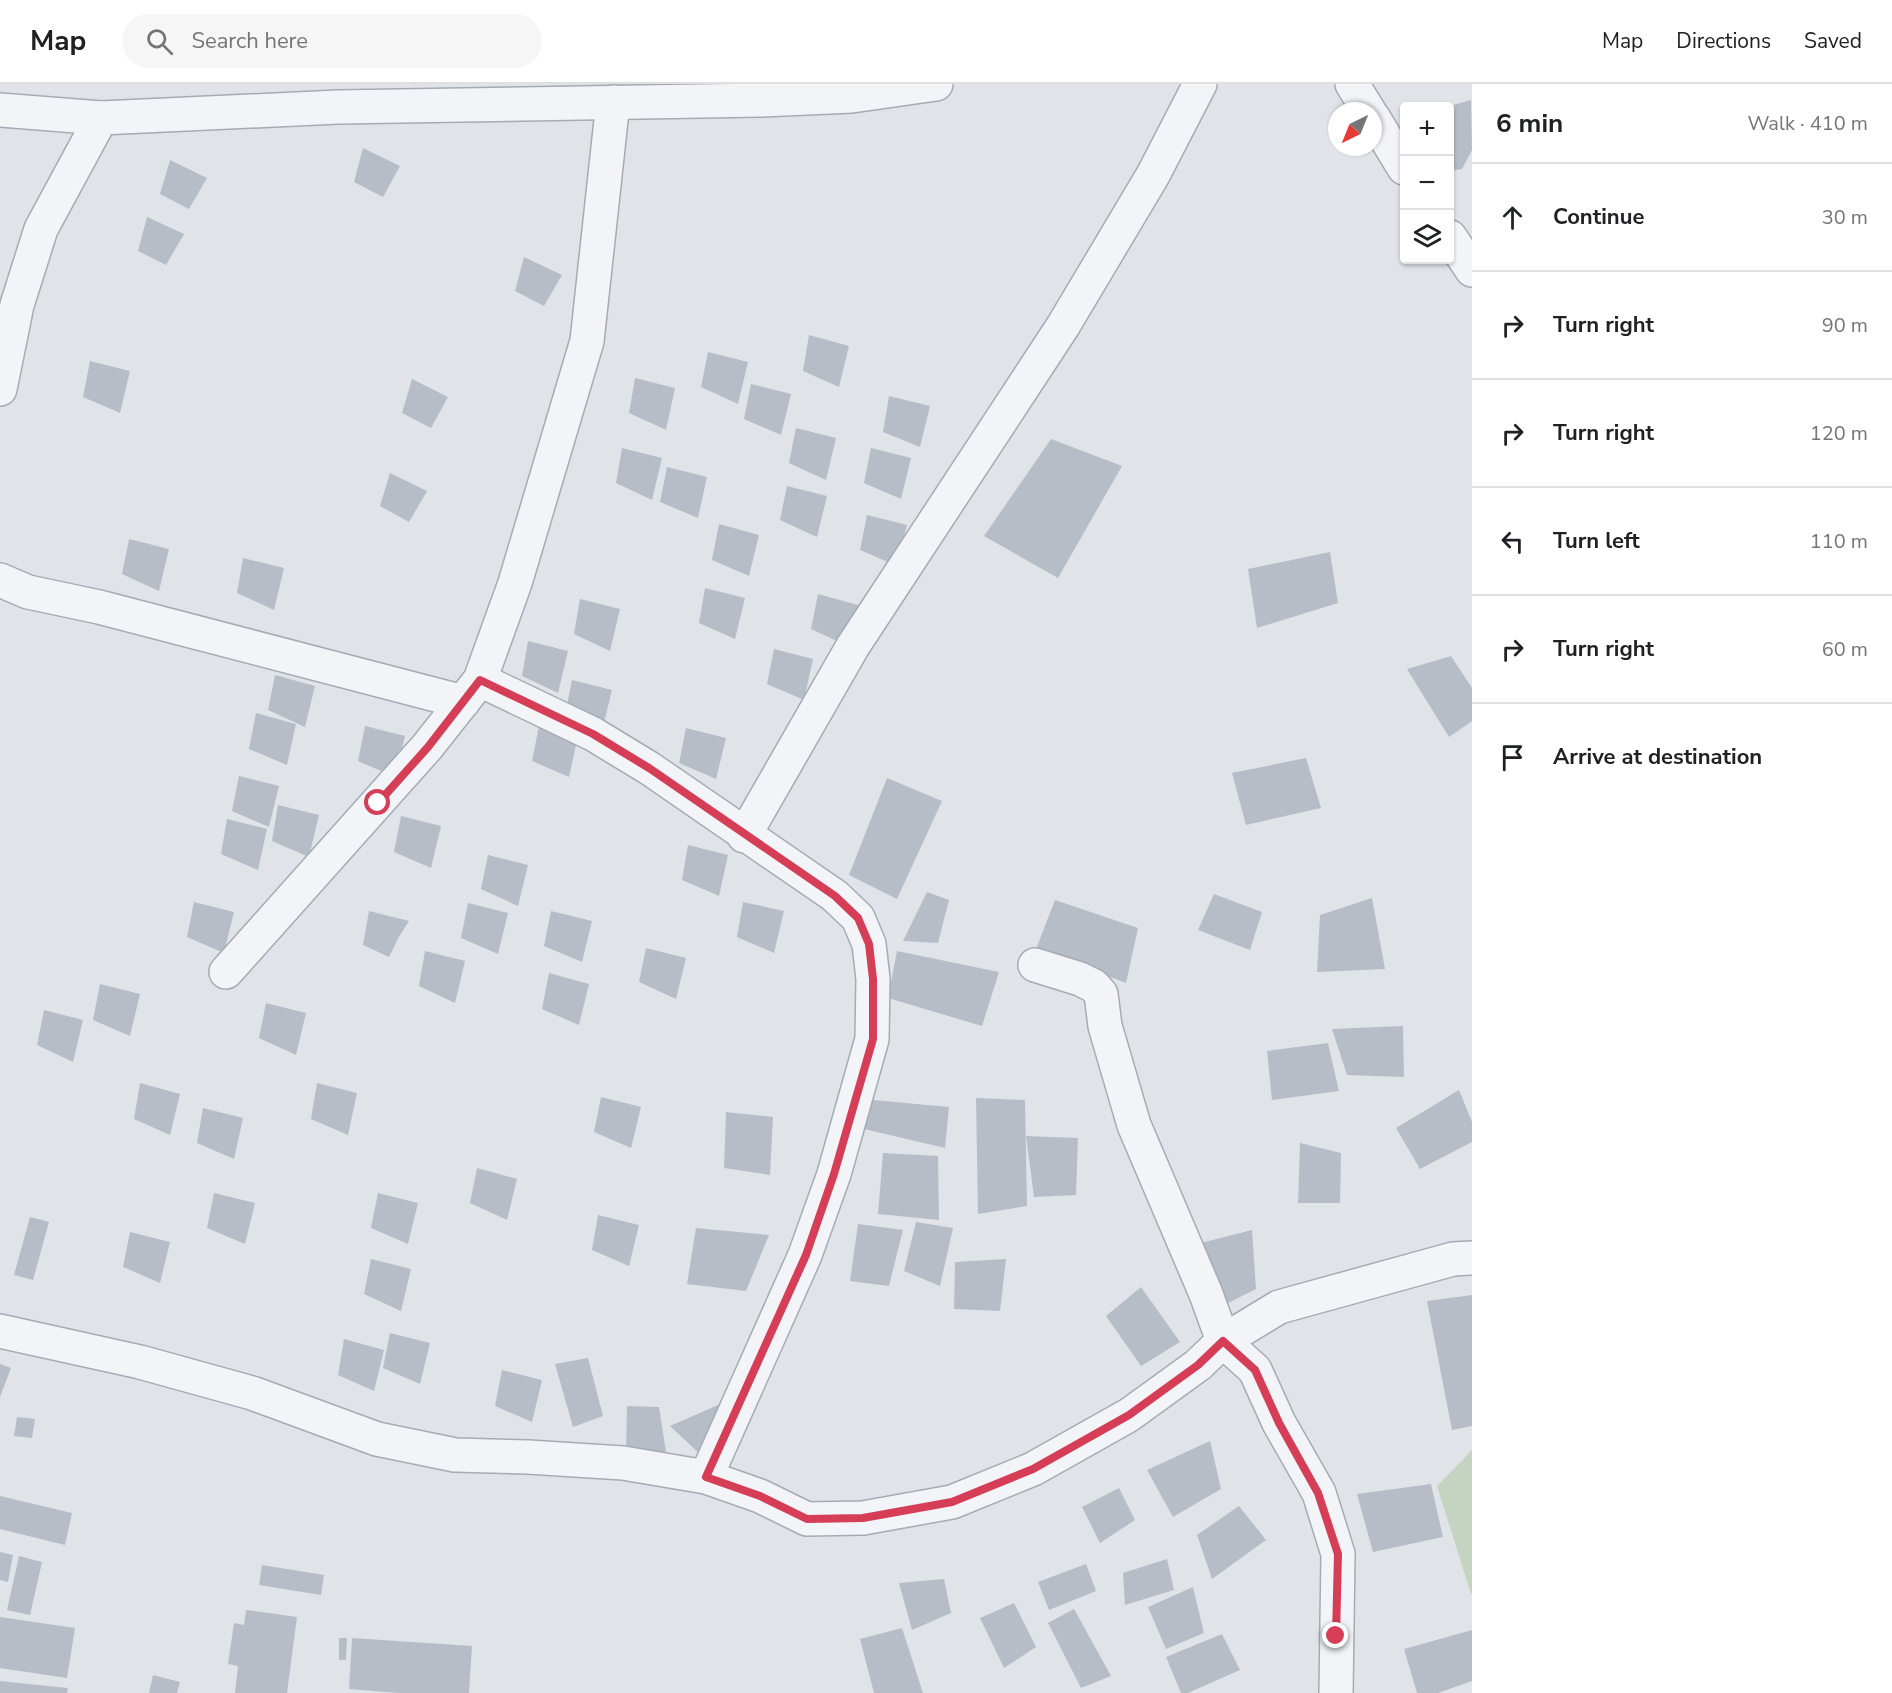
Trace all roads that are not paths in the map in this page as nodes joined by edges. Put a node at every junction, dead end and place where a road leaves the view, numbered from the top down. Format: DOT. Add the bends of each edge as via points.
graph roads {
  1 [pos="936,84"];
  2 [pos="1200,84"];
  3 [pos="1353,84"];
  4 [pos="613,102"];
  5 [pos="1364,102"];
  6 [pos="0,110"];
  7 [pos="101,118"];
  8 [pos="1382,132"];
  9 [pos="1400,161"];
  10 [pos="1454,244"];
  11 [pos="1472,270"];
  12 [pos="0,389"];
  13 [pos="0,580"];
  14 [pos="472,691"];
  15 [pos="744,836"];
  16 [pos="1035,965"];
  17 [pos="226,972"];
  18 [pos="1472,1258"];
  19 [pos="1279,1307"];
  20 [pos="0,1331"];
  21 [pos="1223,1341"];
  22 [pos="1255,1370"];
  23 [pos="706,1477"];
  24 [pos="1336,1693"];
  1 -- 4 [label="street" via="852,96"];
  2 -- 15 [label="street" via="1153,175 1075,306 853,646"];
  3 -- 5 [label="street"];
  4 -- 7 [label="street" via="338,107"];
  4 -- 14 [label="street" via="587,341 515,583"];
  6 -- 7 [label="street"];
  7 -- 12 [label="street" via="41,229 17,305"];
  8 -- 9 [label="street"];
  10 -- 11 [label="street"];
  13 -- 14 [label="street" via="28,592"];
  14 -- 15 [label="street" via="593,734 649,768"];
  14 -- 17 [label="street" via="385,795"];
  15 -- 23 [label="street" via="835,896 858,918 869,944 873,1039 806,1255"];
  16 -- 21 [label="street" via="1080,978 1101,994 1105,1026 1134,1125"];
  18 -- 19 [label="street" via="1453,1259"];
  19 -- 21 [label="street"];
  19 -- 22 [label="street"];
  20 -- 23 [label="street" via="252,1393 377,1439 455,1455 623,1463"];
  21 -- 22 [label="street"];
  21 -- 23 [label="street" via="1198,1365 1119,1421 1033,1469 952,1502 863,1518 807,1519 760,1496"];
  22 -- 24 [label="street" via="1318,1493 1338,1554"];
}
